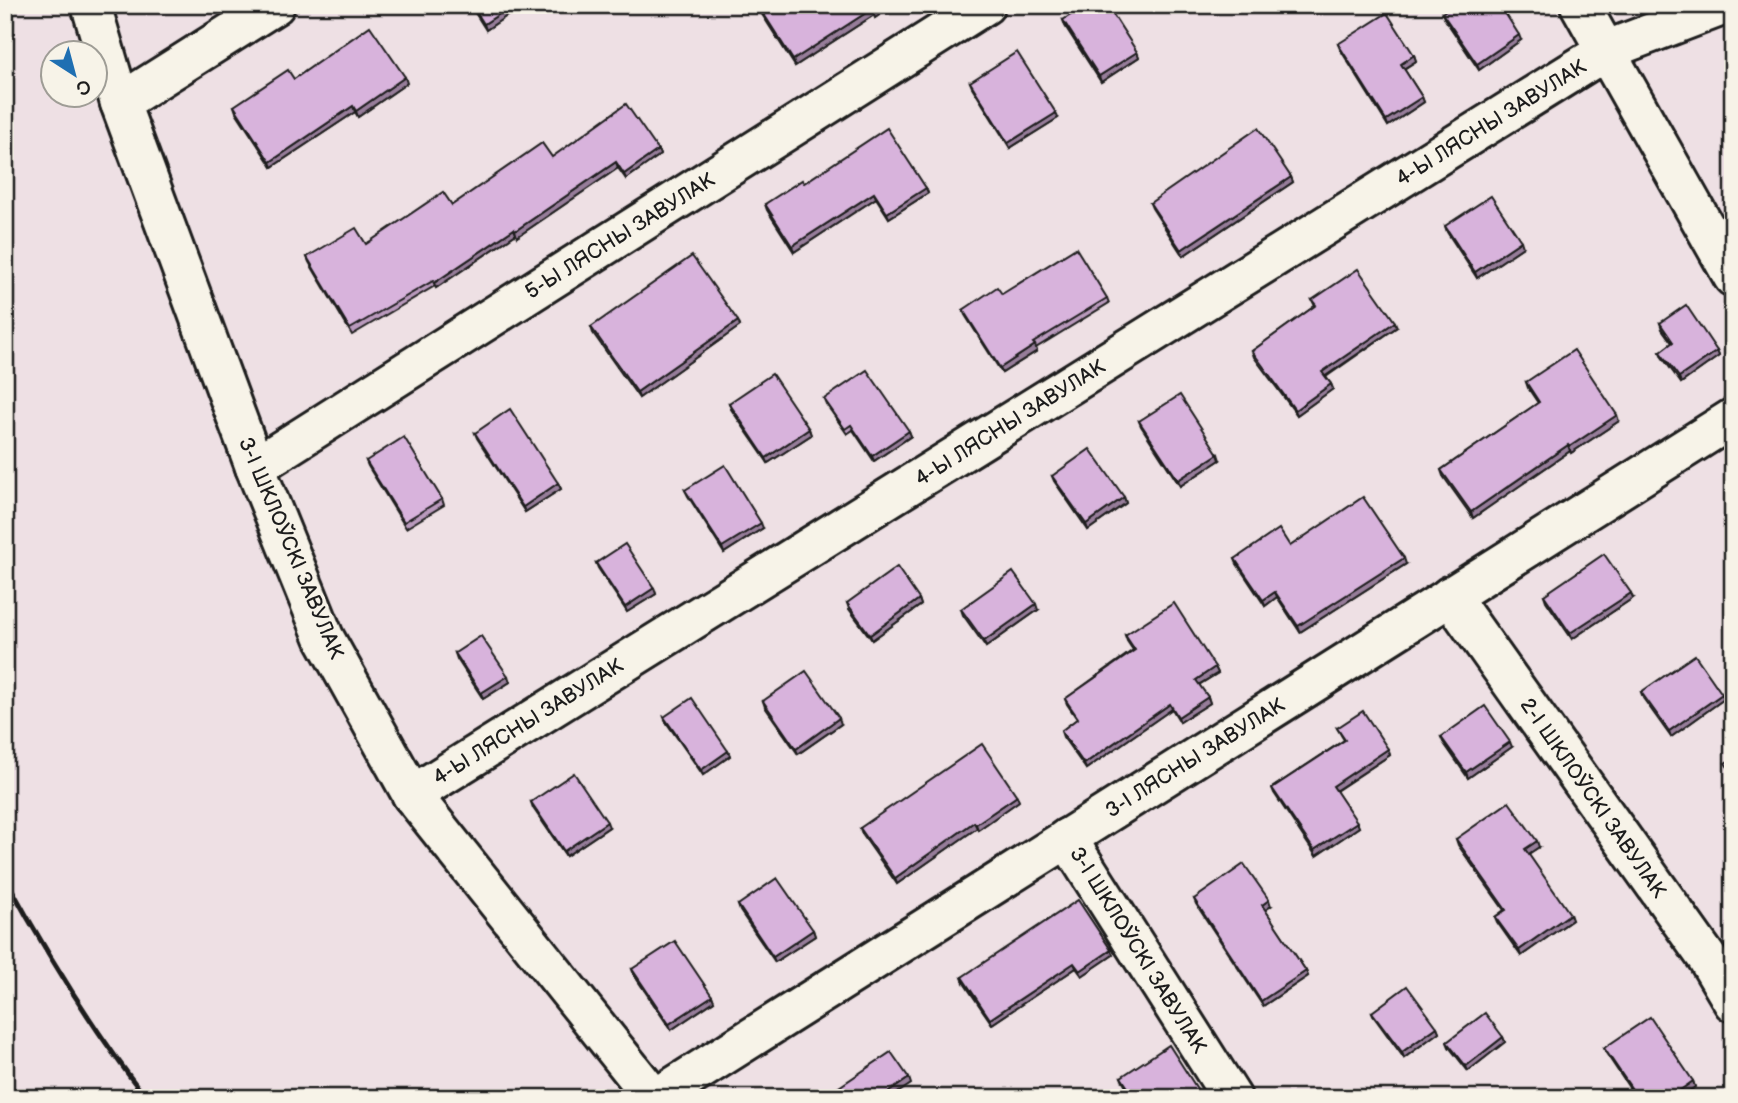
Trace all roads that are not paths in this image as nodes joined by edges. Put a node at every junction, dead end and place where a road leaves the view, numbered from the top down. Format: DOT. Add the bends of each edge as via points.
graph roads {
  1 [pos="91,5"];
  2 [pos="275,5"];
  3 [pos="985,5"];
  4 [pos="1580,5"];
  5 [pos="1725,5"];
  6 [pos="1607,50"];
  7 [pos="120,103"];
  8 [pos="1733,277"];
  9 [pos="1733,418"];
  10 [pos="255,467"];
  11 [pos="1450,596"];
  12 [pos="412,795"];
  13 [pos="1068,838"];
  14 [pos="1733,1002"];
  15 [pos="655,1098"];
  16 [pos="1232,1098"];
  1 -- 7 [label="street, 3-І ШКЛОЎСКІ ЗАВУЛАК"];
  2 -- 7 [label="street"];
  3 -- 10 [label="street, 5-Ы ЛЯСНЫ ЗАВУЛАК"];
  4 -- 6 [label="street"];
  5 -- 6 [label="street, 4-Ы ЛЯСНЫ ЗАВУЛАК"];
  6 -- 8 [label="street"];
  6 -- 12 [label="street, 4-Ы ЛЯСНЫ ЗАВУЛАК"];
  7 -- 10 [label="street, 3-І ШКЛОЎСКІ ЗАВУЛАК"];
  9 -- 11 [label="street, 3-І ЛЯСНЫ ЗАВУЛАК"];
  10 -- 12 [label="street, 3-І ШКЛОЎСКІ ЗАВУЛАК" via="324,637"];
  11 -- 13 [label="street, 3-І ЛЯСНЫ ЗАВУЛАК"];
  11 -- 14 [label="street, 2-І ШКЛОЎСКІ ЗАВУЛАК" via="1699,947"];
  12 -- 15 [label="street, 3-І ШКЛОЎСКІ ЗАВУЛАК"];
  13 -- 15 [label="street, 3-І ЛЯСНЫ ЗАВУЛАК"];
  13 -- 16 [label="street, 3-І ШКЛОЎСКІ ЗАВУЛАК"];
}
